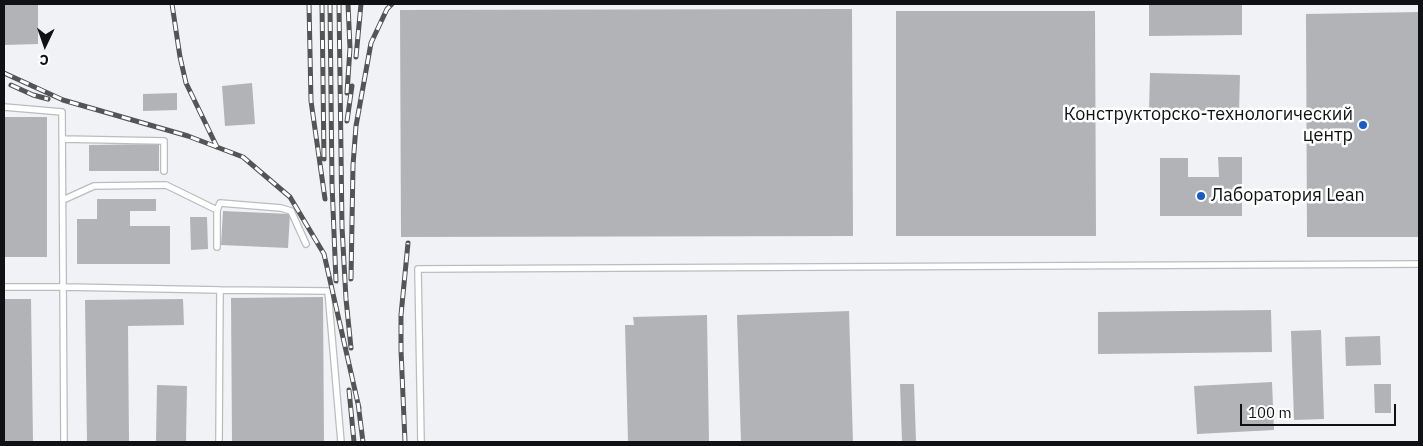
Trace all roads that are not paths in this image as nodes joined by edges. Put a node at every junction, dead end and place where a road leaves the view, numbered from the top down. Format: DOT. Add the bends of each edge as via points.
graph roads {
  1 [pos="4,107"];
  2 [pos="62,139"];
  3 [pos="164,172"];
  4 [pos="63,200"];
  5 [pos="217,210"];
  6 [pos="306,244"];
  7 [pos="216,248"];
  8 [pos="1419,264"];
  9 [pos="4,287"];
  10 [pos="64,287"];
  11 [pos="220,290"];
  12 [pos="64,442"];
  13 [pos="219,442"];
  14 [pos="341,442"];
  15 [pos="421,442"];
  1 -- 2 [label="lane" via="62,112"];
  2 -- 3 [label="lane" via="164,141"];
  2 -- 4 [label="lane"];
  4 -- 5 [label="lane" via="94,186 166,185"];
  4 -- 10 [label="lane"];
  5 -- 6 [label="lane" via="220,204 291,211"];
  5 -- 7 [label="lane"];
  8 -- 15 [label="lane" via="418,269"];
  9 -- 10 [label="lane"];
  10 -- 11 [label="lane"];
  10 -- 12 [label="lane"];
  11 -- 13 [label="lane"];
  11 -- 14 [label="lane" via="328,291"];
}
